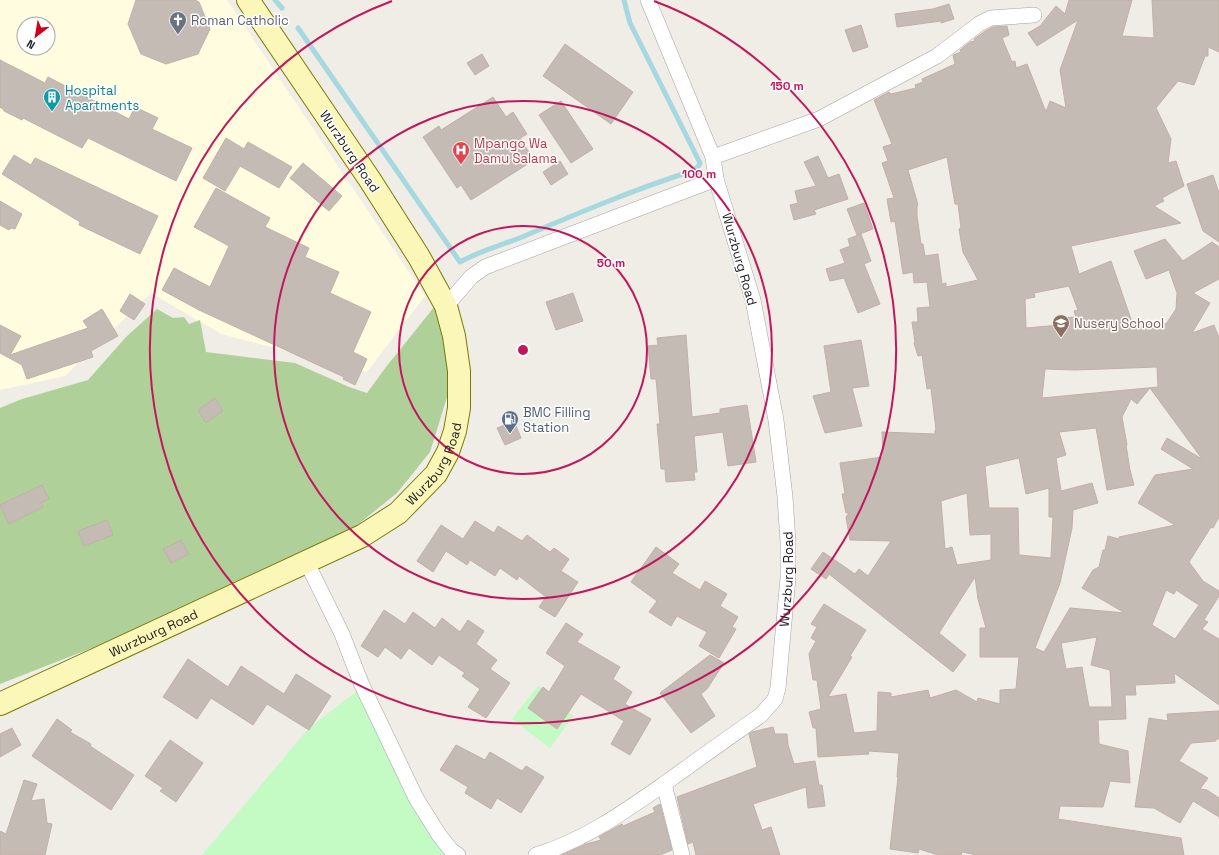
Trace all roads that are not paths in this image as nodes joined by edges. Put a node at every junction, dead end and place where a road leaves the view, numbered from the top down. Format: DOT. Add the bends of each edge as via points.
graph roads {
  1 [pos="248,0"];
  2 [pos="648,0"];
  3 [pos="1034,15"];
  4 [pos="713,157"];
  5 [pos="716,179"];
  6 [pos="446,306"];
  7 [pos="306,561"];
  8 [pos="0,704"];
  9 [pos="664,784"];
  10 [pos="458,855"];
  11 [pos="536,855"];
  12 [pos="682,855"];
  1 -- 6 [label="main road, Wurzburg Road" via="370,180 419,257"];
  2 -- 4 [label="street, Wurzburg Road"];
  3 -- 4 [label="street" via="991,18 979,24 938,56 819,119"];
  4 -- 5 [label="street, Wurzburg Road"];
  5 -- 6 [label="street" via="485,267 471,277"];
  5 -- 9 [label="street, Wurzburg Road" via="753,300 776,420 788,542 784,631 777,695 770,706"];
  6 -- 7 [label="main road, Wurzburg Road" via="459,371 459,408 448,452 436,474 398,513 362,536"];
  7 -- 8 [label="main road, Wurzburg Road"];
  7 -- 10 [label="street" via="416,798 439,835"];
  9 -- 11 [label="street, Wurzburg Road" via="600,827"];
  9 -- 12 [label="street"];
}
